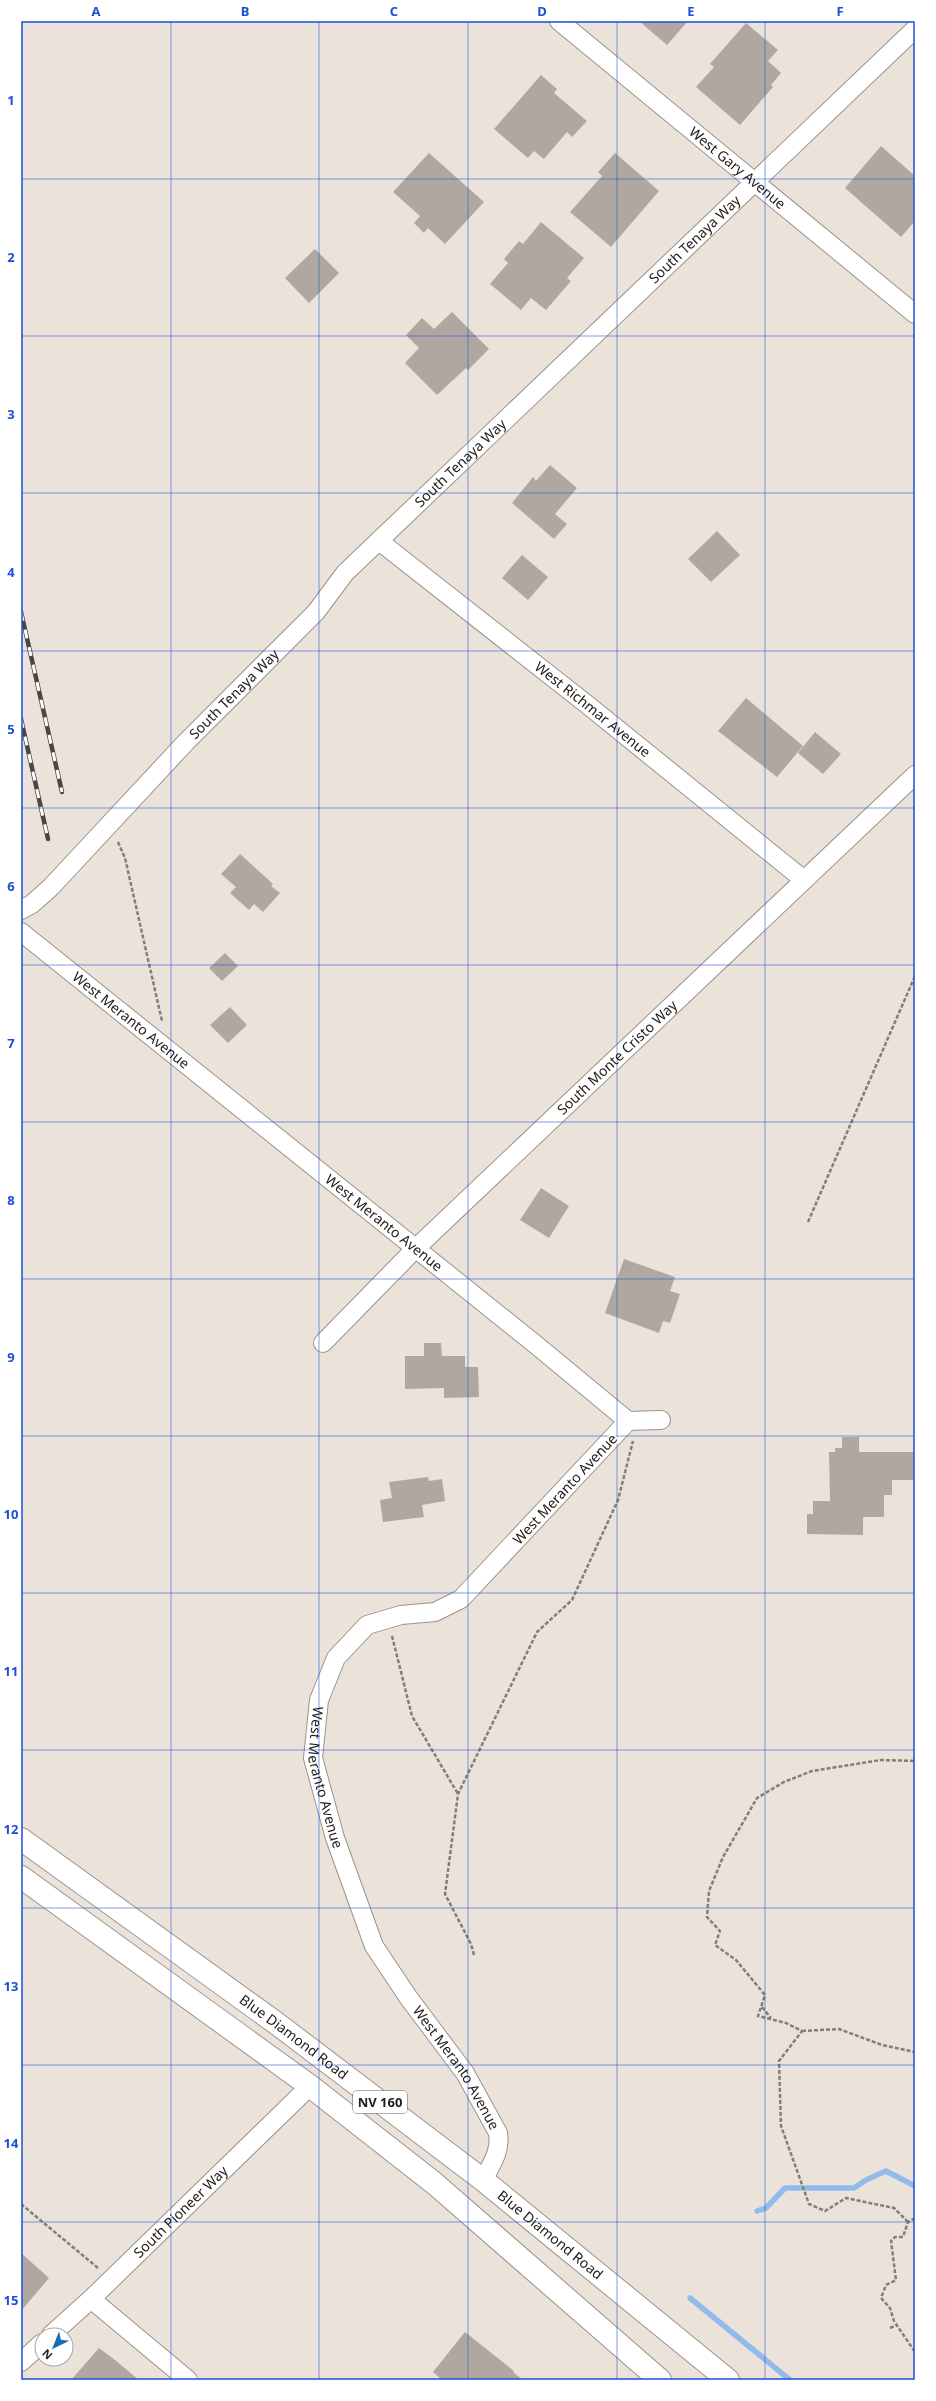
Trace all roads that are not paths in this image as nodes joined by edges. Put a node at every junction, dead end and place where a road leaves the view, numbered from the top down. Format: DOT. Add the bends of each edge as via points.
graph roads {
  1 [pos="559,21"];
  2 [pos="915,29"];
  3 [pos="755,183"];
  4 [pos="915,314"];
  5 [pos="379,541"];
  6 [pos="915,775"];
  7 [pos="804,880"];
  8 [pos="21,910"];
  9 [pos="21,932"];
  10 [pos="415,1249"];
  11 [pos="323,1343"];
  12 [pos="662,1420"];
  13 [pos="628,1421"];
  14 [pos="21,1839"];
  15 [pos="21,1877"];
  16 [pos="310,2086"];
  17 [pos="483,2180"];
  18 [pos="91,2299"];
  19 [pos="60,2327"];
  20 [pos="34,2350"];
  21 [pos="21,2362"];
  22 [pos="188,2380"];
  23 [pos="660,2380"];
  24 [pos="728,2380"];
  1 -- 3 [label="street, West Gary Avenue"];
  2 -- 3 [label="street, South Tenaya Way"];
  3 -- 4 [label="street, West Gary Avenue"];
  3 -- 5 [label="street, South Tenaya Way"];
  5 -- 7 [label="street, West Richmar Avenue"];
  5 -- 8 [label="street, South Tenaya Way" via="345,573 316,612 186,742 51,887"];
  6 -- 7 [label="street, South Monte Cristo Way"];
  7 -- 10 [label="street, South Monte Cristo Way"];
  9 -- 10 [label="street, West Meranto Avenue"];
  10 -- 11 [label="street, South Monte Cristo Way"];
  10 -- 13 [label="street, West Meranto Avenue"];
  12 -- 13 [label="street"];
  13 -- 17 [label="street, West Meranto Avenue" via="461,1598 435,1612 401,1615 367,1625 336,1658 320,1700 313,1758 335,1838 374,1946 408,1997 465,2073 498,2134 500,2144"];
  14 -- 17 [label="highway, Blue Diamond Road / NV 160" via="276,2023"];
  15 -- 16 [label="highway, NV 160"];
  16 -- 18 [label="street, South Pioneer Way"];
  16 -- 23 [label="highway, NV 160" via="434,2183"];
  17 -- 24 [label="highway, Blue Diamond Road / NV 160"];
  18 -- 19 [label="street, South Pioneer Way"];
  18 -- 22 [label="street"];
  20 -- 21 [label="street"];
}
